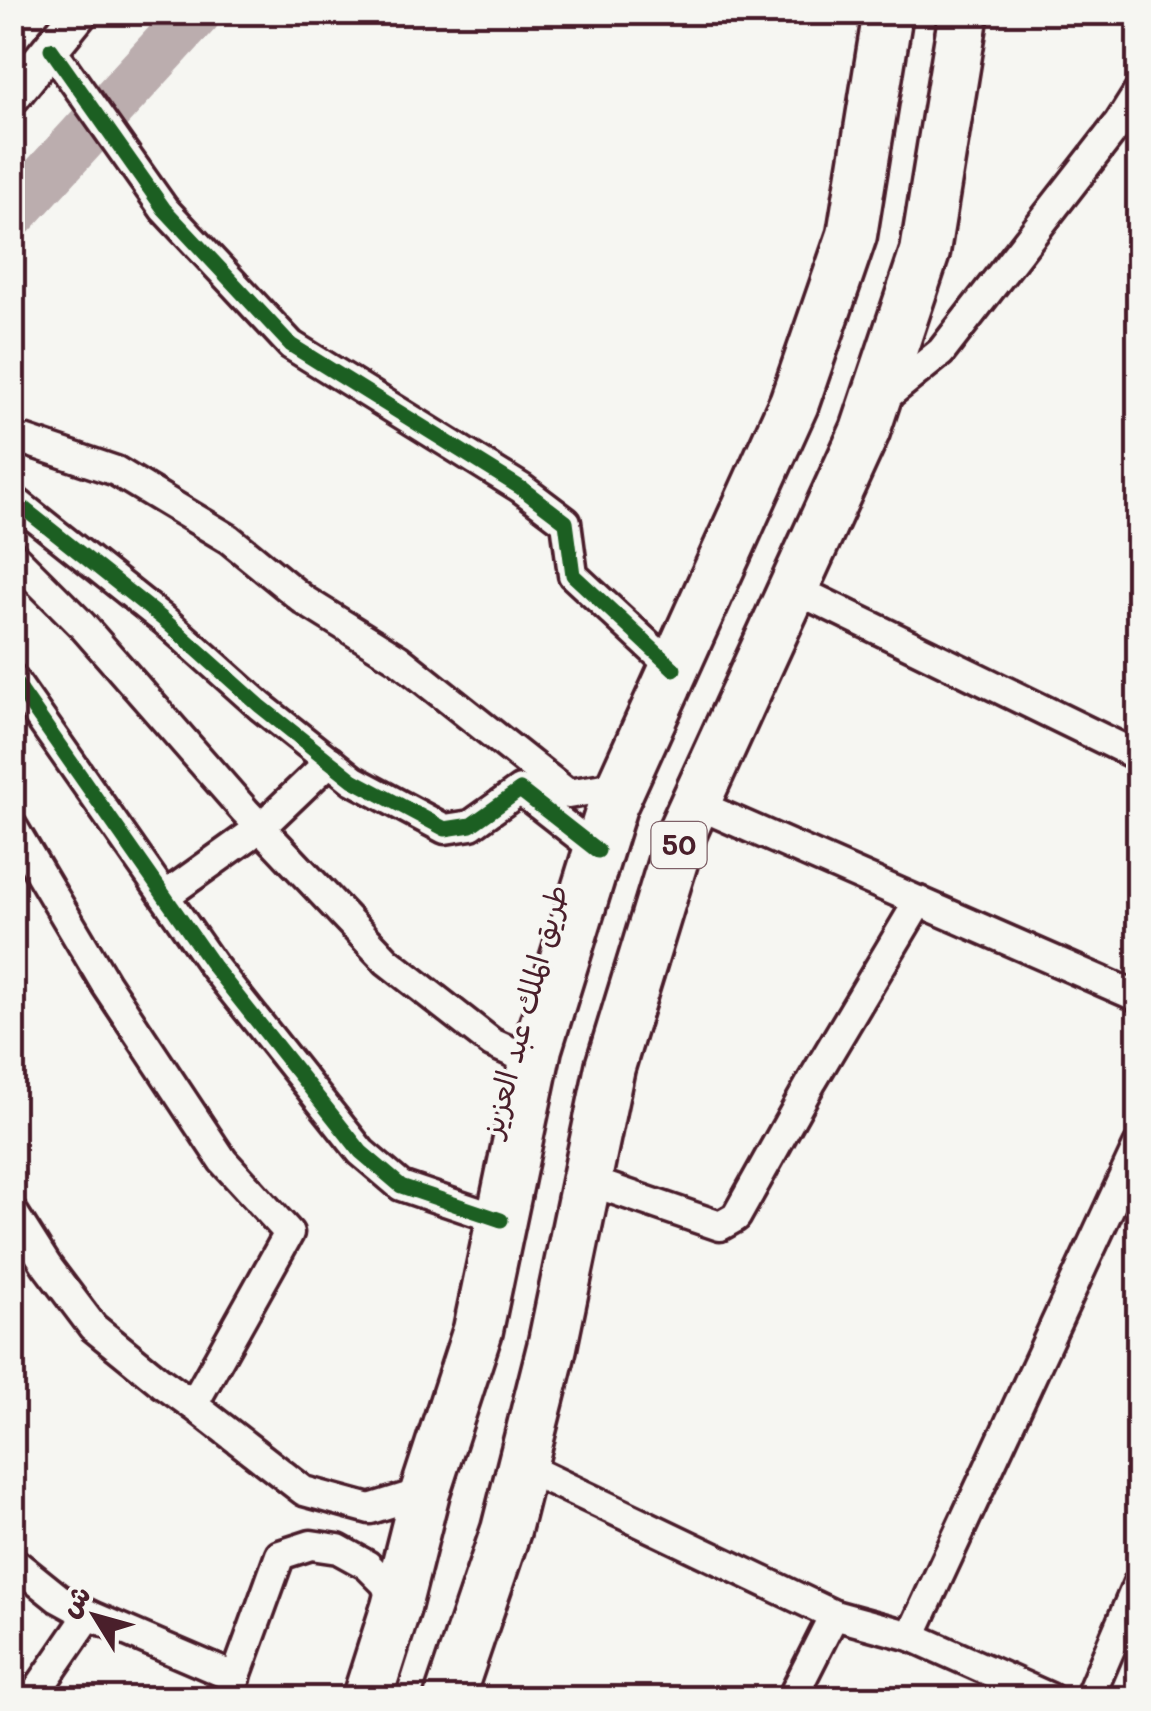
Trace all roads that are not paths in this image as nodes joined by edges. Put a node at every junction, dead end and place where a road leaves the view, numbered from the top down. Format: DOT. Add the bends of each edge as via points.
graph roads {
  1 [pos="80,12"];
  2 [pos="888,12"];
  3 [pos="964,12"];
  4 [pos="51,48"];
  5 [pos="1138,93"];
  6 [pos="12,96"];
  7 [pos="872,406"];
  8 [pos="12,436"];
  9 [pos="12,499"];
  10 [pos="12,555"];
  11 [pos="793,588"];
  12 [pos="674,670"];
  13 [pos="12,678"];
  14 [pos="1138,756"];
  15 [pos="330,762"];
  16 [pos="621,785"];
  17 [pos="696,804"];
  18 [pos="12,826"];
  19 [pos="260,828"];
  20 [pos="598,852"];
  21 [pos="165,896"];
  22 [pos="919,902"];
  23 [pos="1138,997"];
  24 [pos="534,1062"];
  25 [pos="1138,1146"];
  26 [pos="586,1180"];
  27 [pos="12,1210"];
  28 [pos="501,1220"];
  29 [pos="193,1405"];
  30 [pos="522,1466"];
  31 [pos="426,1492"];
  32 [pos="12,1561"];
  33 [pos="1138,1583"];
  34 [pos="396,1607"];
  35 [pos="89,1615"];
  36 [pos="834,1616"];
  37 [pos="912,1636"];
  38 [pos="232,1688"];
  39 [pos="32,1698"];
  40 [pos="367,1698"];
  41 [pos="449,1698"];
  42 [pos="792,1698"];
  43 [pos="1050,1698"];
  44 [pos="1089,1698"];
  1 -- 4 [label="street"];
  2 -- 12 [label="highway, طريق الملك عبد العزيز / 50" via="852,234 794,404"];
  3 -- 7 [label="highway, 50" via="925,252"];
  4 -- 6 [label="street"];
  4 -- 12 [label="street" via="164,209 291,345 566,522 573,575"];
  5 -- 7 [label="street" via="942,352"];
  7 -- 11 [label="highway, 50"];
  8 -- 16 [label="street" via="116,471 230,539 305,601 398,659 568,794"];
  9 -- 15 [label="street"];
  10 -- 19 [label="street"];
  11 -- 14 [label="street"];
  11 -- 17 [label="highway, 50"];
  12 -- 16 [label="highway, طريق الملك عبد العزيز / 50"];
  13 -- 21 [label="street"];
  15 -- 19 [label="street"];
  15 -- 20 [label="street" via="445,829 470,825 520,790"];
  16 -- 20 [label="highway, طريق الملك عبد العزيز / 50"];
  17 -- 22 [label="street"];
  17 -- 26 [label="highway, 50" via="610,1067"];
  18 -- 29 [label="street" via="223,1161 289,1233"];
  19 -- 21 [label="street"];
  19 -- 24 [label="street" via="388,961 492,1043"];
  20 -- 24 [label="highway, طريق الملك عبد العزيز / 50"];
  21 -- 28 [label="street" via="361,1152 401,1186"];
  22 -- 23 [label="street"];
  22 -- 26 [label="street" via="736,1217 720,1226"];
  24 -- 28 [label="highway, طريق الملك عبد العزيز / 50"];
  25 -- 37 [label="street"];
  26 -- 30 [label="highway, 50"];
  27 -- 29 [label="street" via="94,1326"];
  28 -- 31 [label="highway, طريق الملك عبد العزيز / 50" via="478,1330"];
  29 -- 31 [label="street" via="304,1491 370,1509"];
  30 -- 36 [label="street"];
  30 -- 41 [label="highway, 50"];
  31 -- 34 [label="highway, طريق الملك عبد العزيز / 50"];
  32 -- 35 [label="street"];
  33 -- 44 [label="street"];
  34 -- 38 [label="street" via="385,1583 338,1549 311,1545 280,1556"];
  34 -- 40 [label="highway, طريق الملك عبد العزيز / 50"];
  35 -- 38 [label="street"];
  35 -- 39 [label="street"];
  36 -- 37 [label="street"];
  36 -- 42 [label="street"];
  37 -- 43 [label="street"];
}
